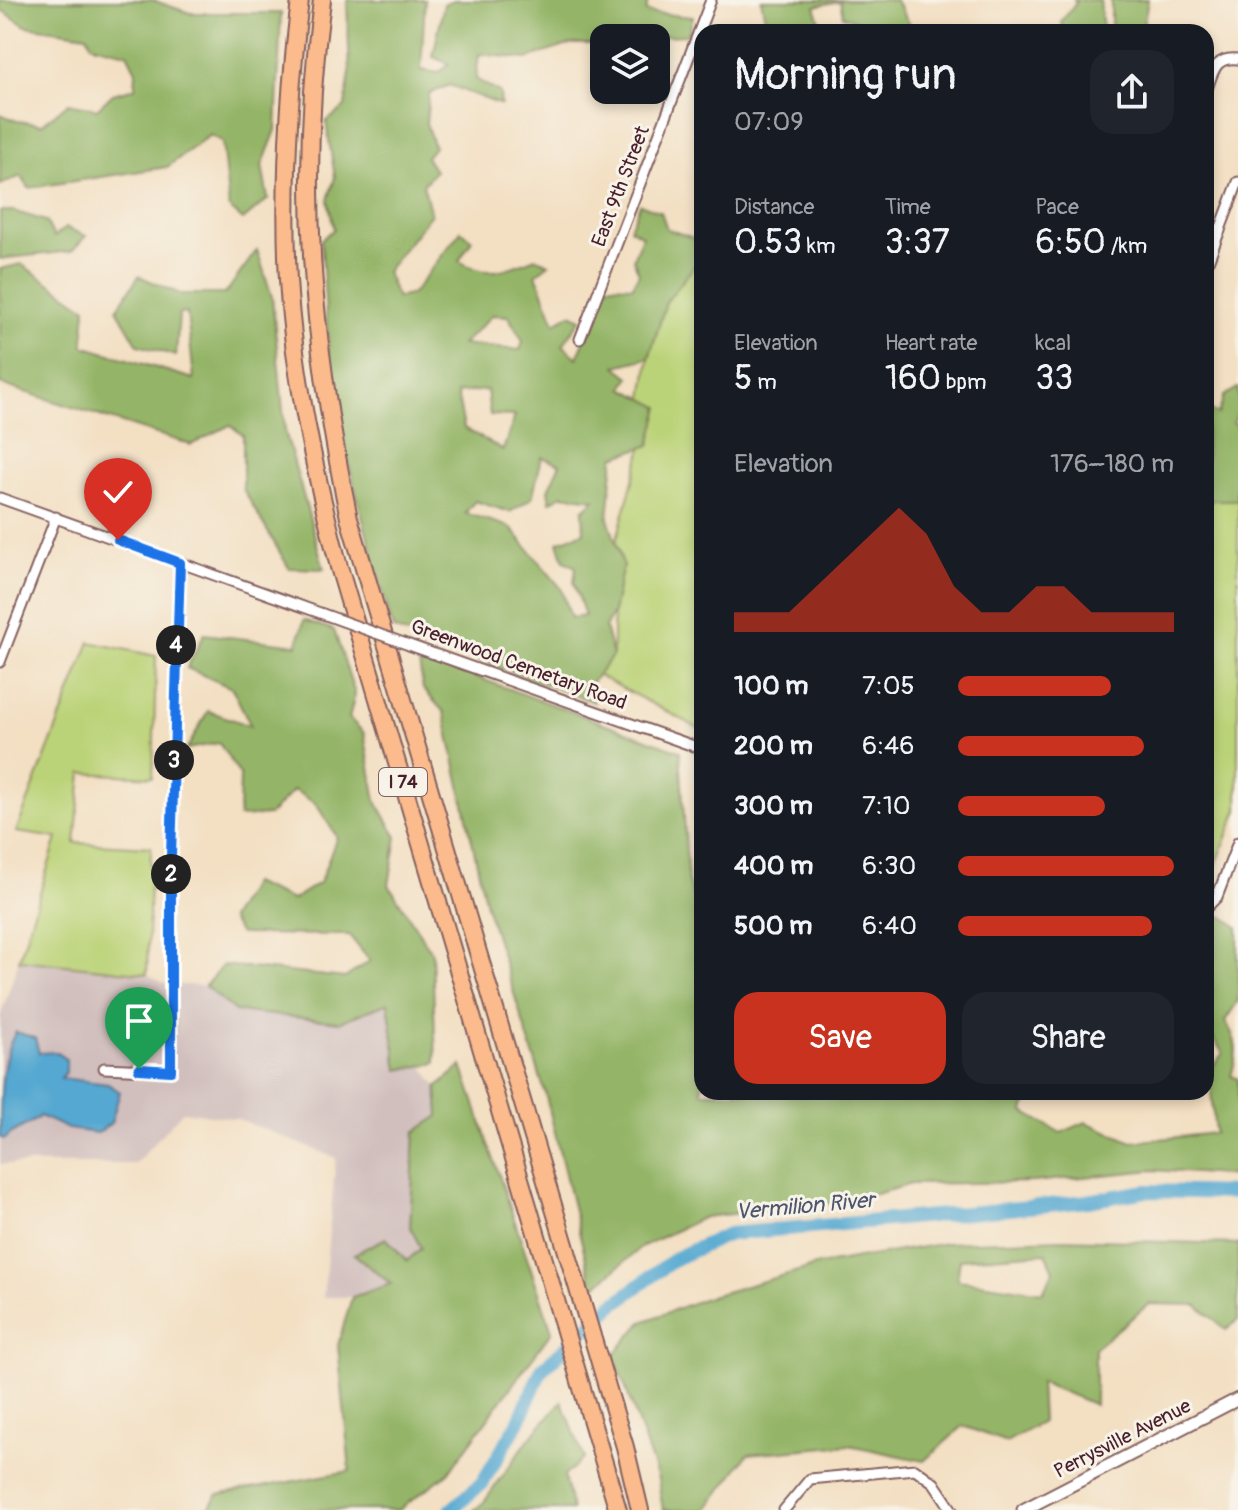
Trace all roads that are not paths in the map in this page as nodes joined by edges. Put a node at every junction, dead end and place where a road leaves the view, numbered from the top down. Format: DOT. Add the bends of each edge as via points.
graph roads {
  1 [pos="300,0"];
  2 [pos="322,0"];
  3 [pos="711,0"];
  4 [pos="703,24"];
  5 [pos="694,48"];
  6 [pos="1238,59"];
  7 [pos="1214,70"];
  8 [pos="1238,182"];
  9 [pos="1214,228"];
  10 [pos="1220,231"];
  11 [pos="1214,246"];
  12 [pos="580,339"];
  13 [pos="0,498"];
  14 [pos="56,517"];
  15 [pos="180,563"];
  16 [pos="0,662"];
  17 [pos="694,746"];
  18 [pos="1238,842"];
  19 [pos="1214,900"];
  20 [pos="104,1068"];
  21 [pos="1238,1399"];
  22 [pos="625,1447"];
  23 [pos="600,1462"];
  24 [pos="785,1509"];
  25 [pos="606,1510"];
  26 [pos="618,1510"];
  27 [pos="640,1510"];
  28 [pos="647,1510"];
  29 [pos="952,1510"];
  30 [pos="1023,1510"];
  1 -- 23 [label="highway, I 74" via="286,159 288,281 315,472 581,1378"];
  2 -- 22 [label="highway, I 74" via="308,151 309,263 326,411 349,518"];
  3 -- 4 [label="street, East 9th Street"];
  5 -- 12 [label="street, East 9th Street"];
  6 -- 7 [label="street" via="1223,59"];
  8 -- 10 [label="street"];
  9 -- 10 [label="street"];
  10 -- 11 [label="street"];
  13 -- 14 [label="street, Greenwood Cemetary Road"];
  14 -- 15 [label="street, Greenwood Cemetary Road"];
  14 -- 16 [label="street"];
  15 -- 17 [label="street, Greenwood Cemetary Road, bridge"];
  15 -- 20 [label="street" via="171,1071"];
  18 -- 19 [label="street"];
  21 -- 30 [label="street, Perrysville Avenue"];
  22 -- 27 [label="highway, I 74"];
  22 -- 28 [label="highway"];
  23 -- 25 [label="highway"];
  23 -- 26 [label="highway, I 74"];
  24 -- 29 [label="street" via="810,1479 915,1469 934,1483"];
}
